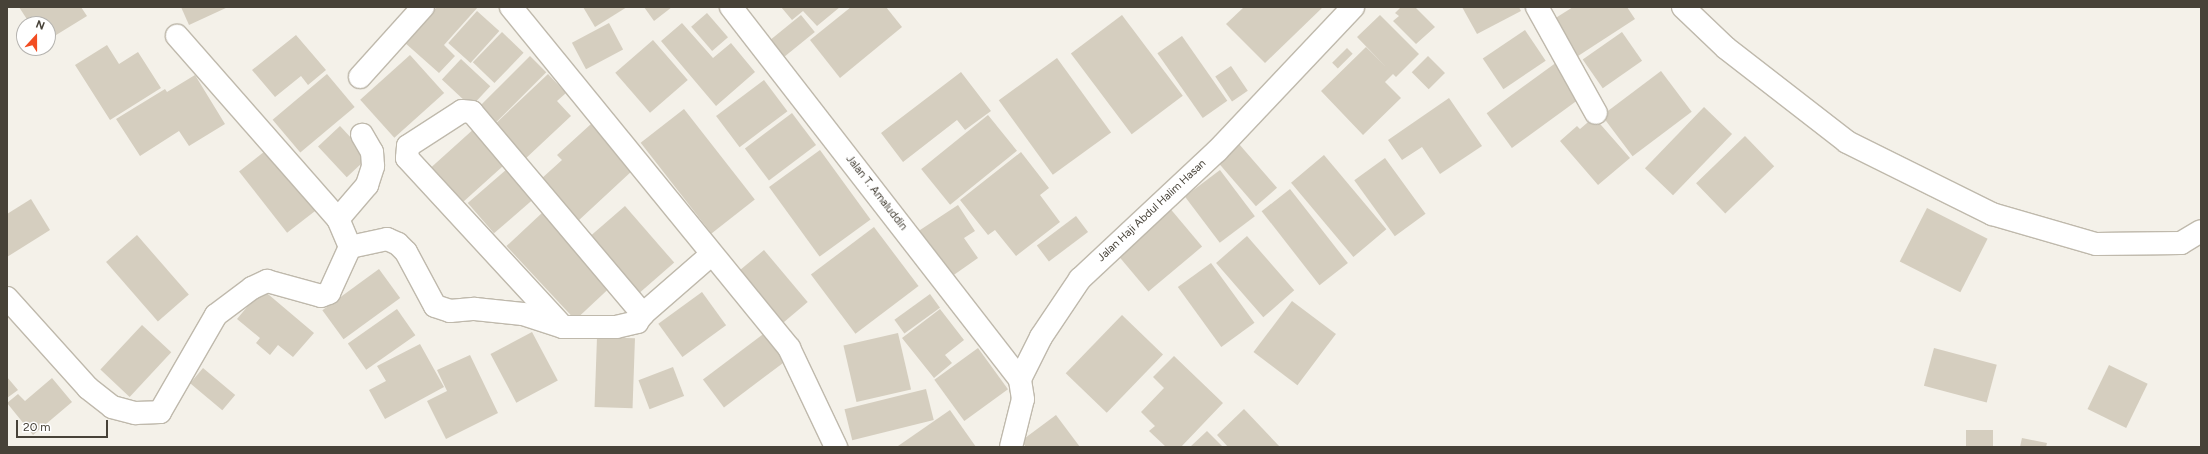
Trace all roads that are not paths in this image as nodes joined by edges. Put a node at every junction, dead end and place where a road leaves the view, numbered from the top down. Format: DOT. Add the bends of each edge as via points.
graph roads {
  1 [pos="423,7"];
  2 [pos="511,7"];
  3 [pos="731,7"];
  4 [pos="1353,7"];
  5 [pos="1536,7"];
  6 [pos="1683,7"];
  7 [pos="177,36"];
  8 [pos="360,77"];
  9 [pos="1596,113"];
  10 [pos="362,134"];
  11 [pos="338,219"];
  12 [pos="2201,231"];
  13 [pos="350,247"];
  14 [pos="712,254"];
  15 [pos="7,298"];
  16 [pos="643,314"];
  17 [pos="563,327"];
  18 [pos="1020,379"];
  19 [pos="836,447"];
  20 [pos="1011,447"];
  1 -- 8 [label="street"];
  2 -- 14 [label="street"];
  3 -- 18 [label="street, Jalan T. Amaluddin"];
  4 -- 18 [label="street, Jalan Haji Abdul Halim Hasan" via="1217,151 1080,278 1041,337"];
  5 -- 9 [label="street"];
  6 -- 12 [label="street" via="1726,48 1848,142 1992,214 2096,244 2181,243"];
  7 -- 11 [label="street"];
  10 -- 11 [label="street" via="372,152 373,166 366,185"];
  11 -- 13 [label="street"];
  13 -- 15 [label="street" via="329,293 321,296 267,281 252,288 216,315 160,412 135,413 112,407 88,388"];
  13 -- 17 [label="street" via="388,239 398,244 406,252 436,306 450,311 475,309 523,314"];
  14 -- 16 [label="street"];
  14 -- 19 [label="street" via="789,348"];
  16 -- 17 [label="street" via="637,322 616,327"];
  16 -- 17 [label="street" via="472,112 462,111 408,146 408,158"];
  18 -- 20 [label="street" via="1023,398"];
}
